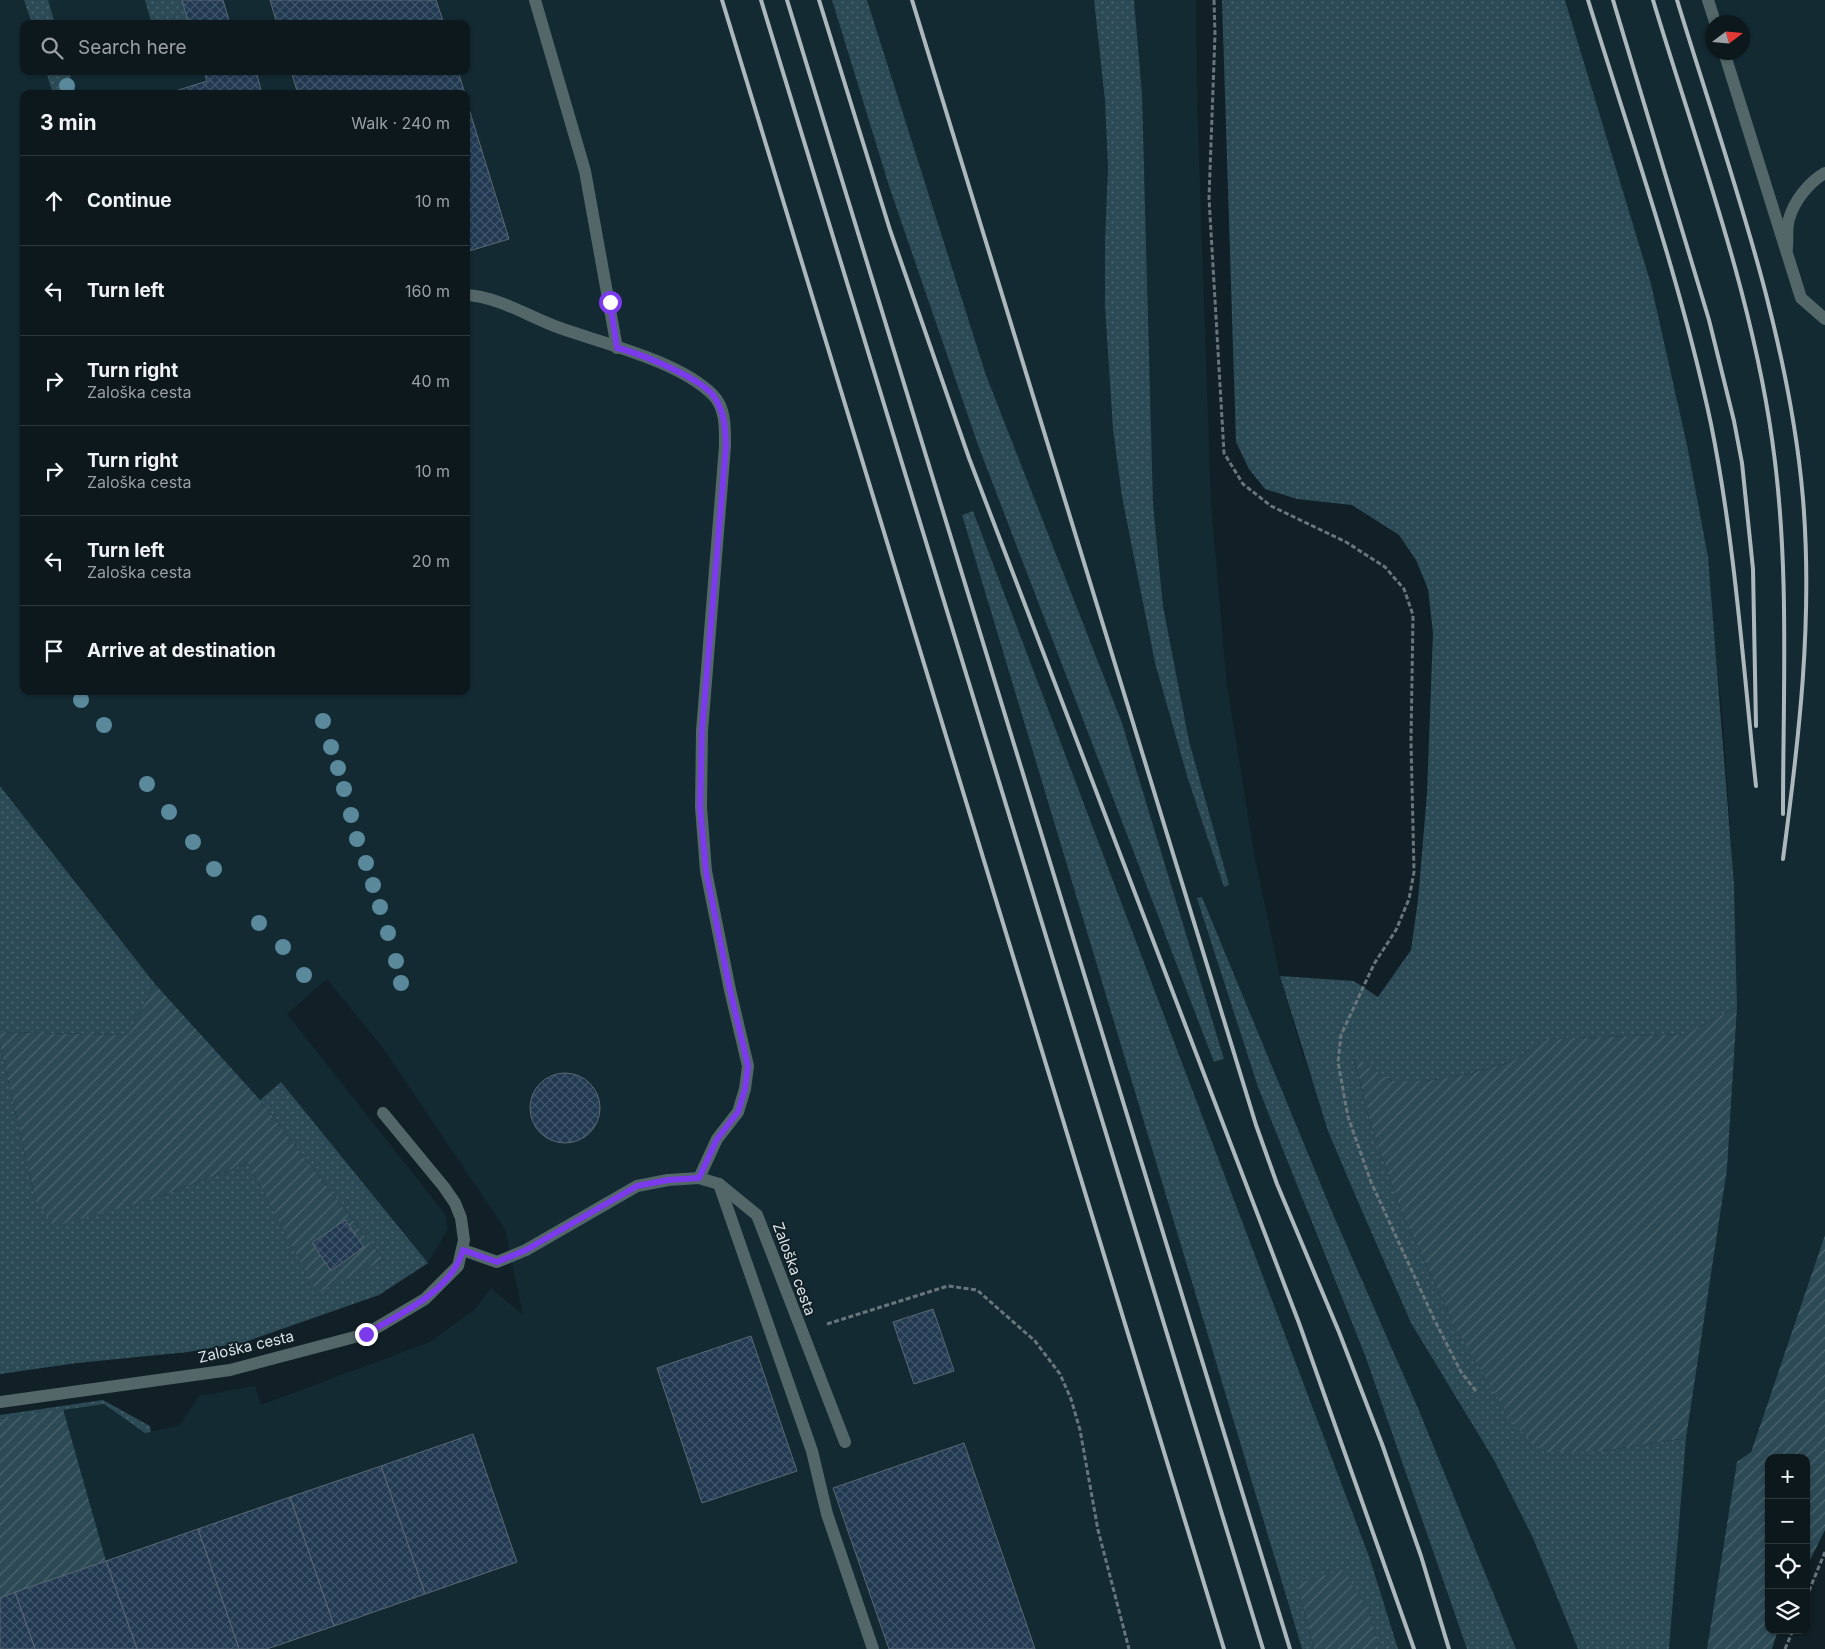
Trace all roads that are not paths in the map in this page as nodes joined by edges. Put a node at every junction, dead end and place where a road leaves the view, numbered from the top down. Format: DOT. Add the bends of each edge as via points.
graph roads {
  1 [pos="535,0"];
  2 [pos="1708,0"];
  3 [pos="1713,15"];
  4 [pos="1726,60"];
  5 [pos="1825,172"];
  6 [pos="1787,258"];
  7 [pos="470,296"];
  8 [pos="1825,320"];
  9 [pos="617,348"];
  10 [pos="383,1113"];
  11 [pos="699,1178"];
  12 [pos="719,1184"];
  13 [pos="463,1250"];
  14 [pos="0,1402"];
  15 [pos="845,1442"];
  16 [pos="874,1649"];
  1 -- 9 [label="street" via="585,171"];
  2 -- 3 [label="street"];
  4 -- 6 [label="street"];
  5 -- 6 [label="street" via="1800,196 1788,220"];
  6 -- 8 [label="street" via="1801,298"];
  7 -- 9 [label="street" via="497,301"];
  9 -- 11 [label="street" via="637,353 690,378 714,396 725,420 726,446 702,731 700,807 706,871 748,1066 738,1112 717,1139"];
  10 -- 13 [label="street, Zaloška cesta" via="455,1203 461,1218"];
  11 -- 12 [label="street, Zaloška cesta"];
  11 -- 13 [label="street, Zaloška cesta" via="637,1186 526,1250 497,1262"];
  12 -- 15 [label="street, Zaloška cesta" via="757,1215"];
  12 -- 16 [label="street" via="812,1452 827,1514"];
  13 -- 14 [label="street, Zaloška cesta" via="458,1266 425,1299 366,1334 230,1370"];
}
